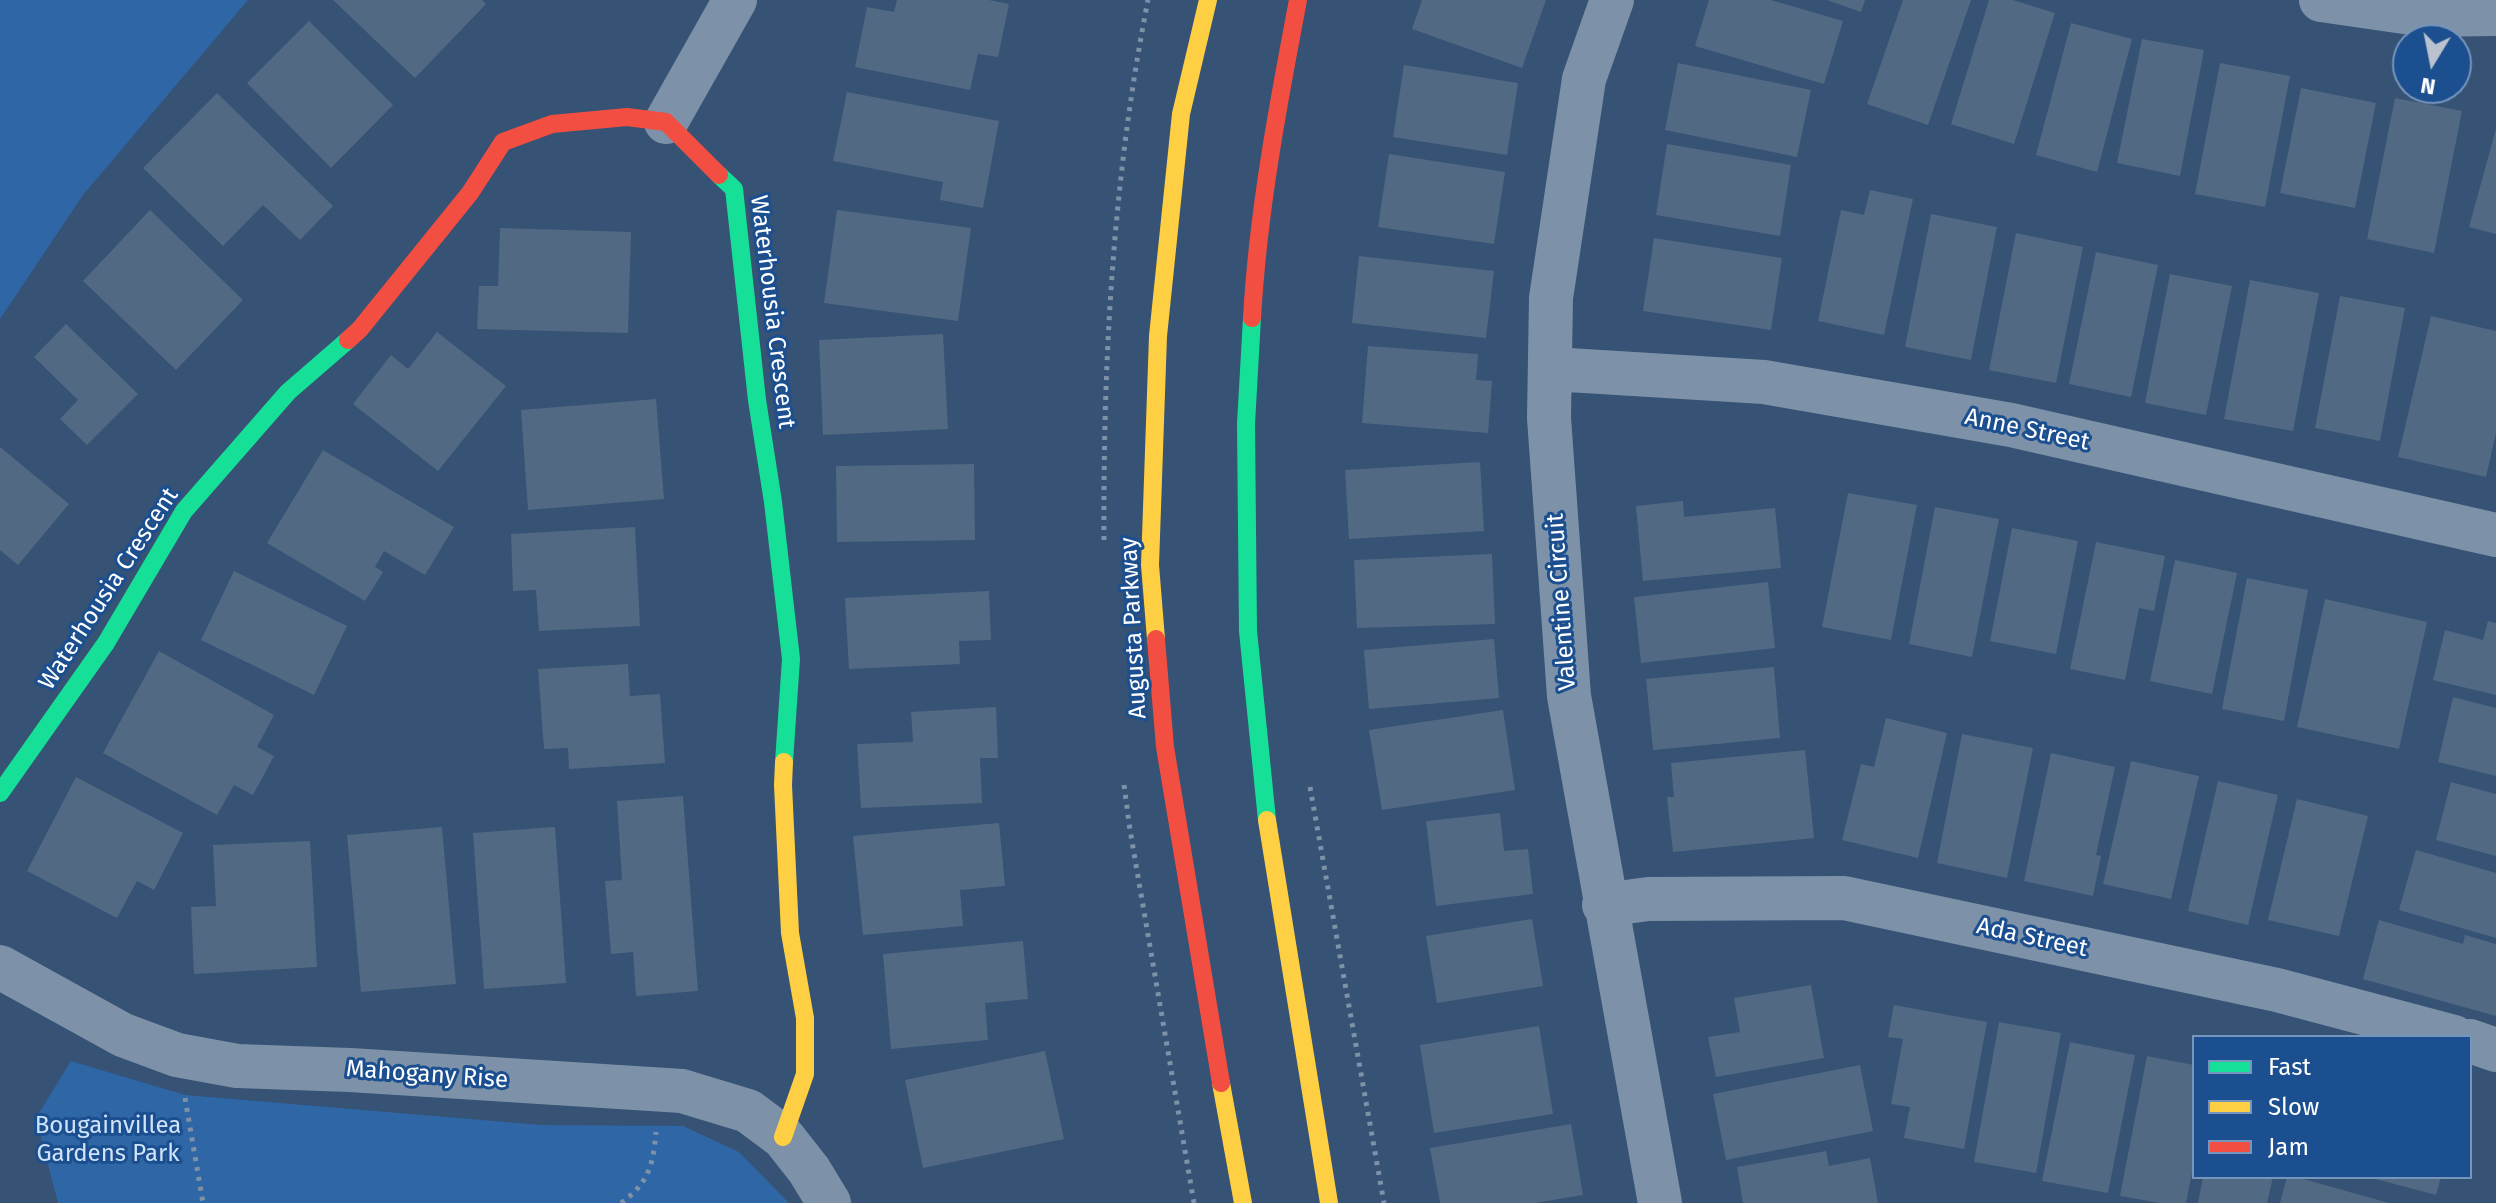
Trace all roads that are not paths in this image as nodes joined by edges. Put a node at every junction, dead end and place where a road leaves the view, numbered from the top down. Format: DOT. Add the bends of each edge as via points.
graph roads {
  1 [pos="735,0"];
  2 [pos="1208,0"];
  3 [pos="1298,0"];
  4 [pos="1612,0"];
  5 [pos="2321,0"];
  6 [pos="2496,14"];
  7 [pos="666,122"];
  8 [pos="1552,369"];
  9 [pos="2496,535"];
  10 [pos="0,793"];
  11 [pos="1604,905"];
  12 [pos="0,967"];
  13 [pos="2446,1035"];
  14 [pos="2472,1042"];
  15 [pos="2496,1050"];
  16 [pos="783,1137"];
  17 [pos="829,1203"];
  18 [pos="1243,1203"];
  19 [pos="1329,1203"];
  20 [pos="1660,1203"];
  1 -- 7 [label="street"];
  2 -- 18 [label="main road, Augusta Parkway" via="1181,114 1158,336 1150,565 1165,747"];
  3 -- 19 [label="main road" via="1255,260 1246,424 1248,631 1268,834"];
  4 -- 8 [label="street, Valentine Circuit" via="1584,79 1551,298"];
  5 -- 6 [label="street" via="2425,15"];
  7 -- 10 [label="main road, Waterhousia Crescent" via="627,117 552,124 503,142 460,205 360,329 288,392 184,511 106,643"];
  7 -- 16 [label="main road, Waterhousia Crescent" via="734,189 773,502 791,659 783,785 790,933 805,1018 805,1074"];
  8 -- 9 [label="street, Anne Street" via="1764,382 1995,422"];
  8 -- 11 [label="street, Valentine Circuit" via="1549,418 1569,696"];
  11 -- 13 [label="street, Ada Street" via="1648,899 1844,898 2277,990"];
  11 -- 20 [label="street, Valentine Circuit"];
  12 -- 16 [label="street, Mahogany Rise" via="123,1035 177,1055 237,1066 682,1091 748,1111"];
  14 -- 15 [label="street"];
  16 -- 17 [label="street, Mahogany Rise"];
}
